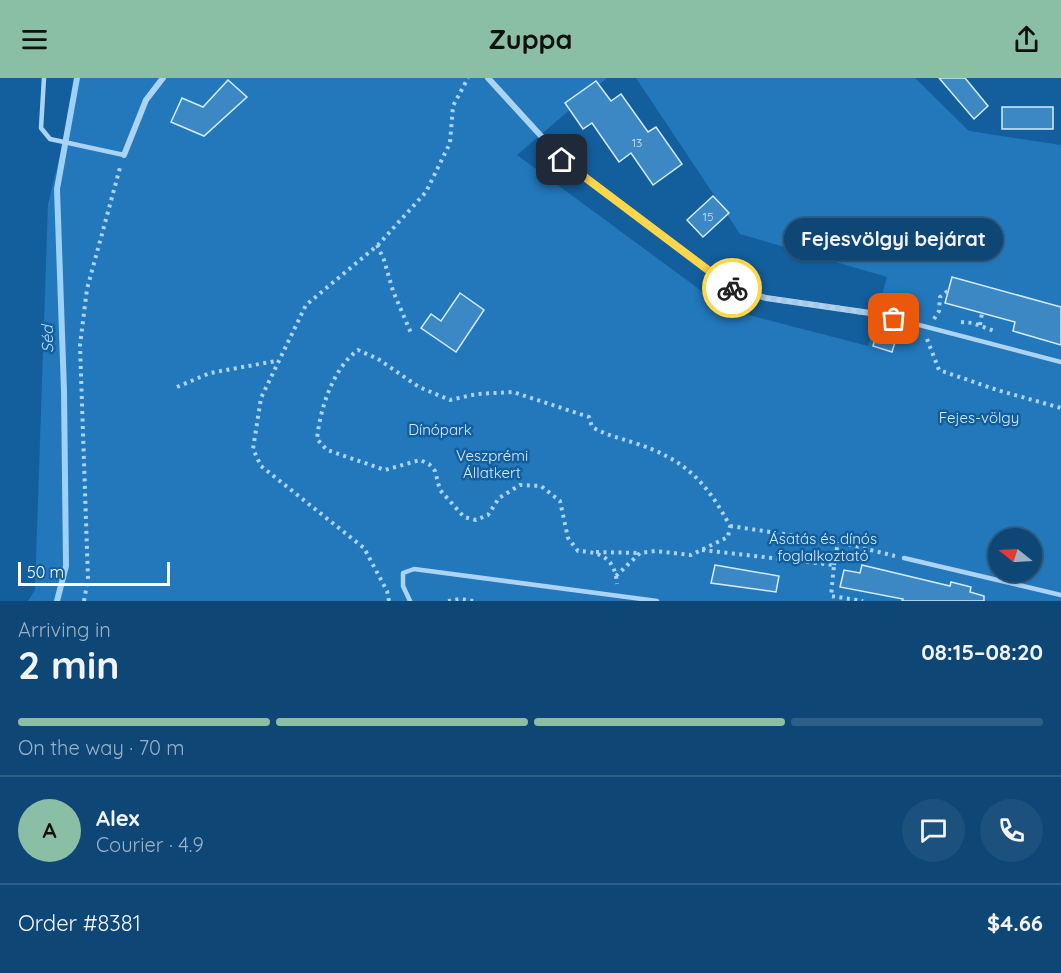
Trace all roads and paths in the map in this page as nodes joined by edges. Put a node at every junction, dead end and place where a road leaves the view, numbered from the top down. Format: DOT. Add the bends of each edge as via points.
graph roads {
  1 [pos="44,78"];
  2 [pos="163,78"];
  3 [pos="468,78"];
  4 [pos="488,78"];
  5 [pos="123,155"];
  6 [pos="378,245"];
  7 [pos="949,290"];
  8 [pos="982,313"];
  9 [pos="877,314"];
  10 [pos="980,325"];
  11 [pos="929,328"];
  12 [pos="411,333"];
  13 [pos="277,361"];
  14 [pos="1061,362"];
  15 [pos="177,387"];
  16 [pos="1061,408"];
  17 [pos="730,526"];
  18 [pos="838,542"];
  19 [pos="701,550"];
  20 [pos="596,552"];
  21 [pos="640,553"];
  22 [pos="904,558"];
  23 [pos="834,565"];
  24 [pos="616,576"];
  25 [pos="617,588"];
  26 [pos="1061,596"];
  27 [pos="84,601"];
  28 [pos="389,601"];
  29 [pos="410,601"];
  30 [pos="448,601"];
  31 [pos="474,601"];
  32 [pos="657,601"];
  33 [pos="863,601"];
  1 -- 5 [label="lane" via="41,128 50,139"];
  2 -- 5 [label="street" via="146,100"];
  3 -- 6 [label="path" via="453,106 450,143 426,192"];
  4 -- 9 [label="street" via="562,160 733,288 766,298"];
  5 -- 27 [label="path" via="87,289 80,345 88,579"];
  6 -- 12 [label="path"];
  6 -- 13 [label="path" via="306,305"];
  7 -- 11 [label="path" via="940,297 939,311"];
  8 -- 10 [label="path"];
  9 -- 11 [label="lane"];
  11 -- 14 [label="lane"];
  11 -- 16 [label="path" via="926,341 939,370"];
  13 -- 15 [label="path" via="210,374"];
  13 -- 28 [label="path" via="261,398 253,449 257,458 261,466 364,548"];
  17 -- 18 [label="path"];
  17 -- 19 [label="path" via="728,537"];
  17 -- 20 [label="path" via="714,495 698,478 677,463 591,427 589,417 513,392 450,400 419,387 358,350 346,358 319,417 317,438 327,450 384,470 420,460 429,464 451,505 464,517 476,520 488,515 499,498 520,485 541,486 560,501 568,538 578,551"];
  18 -- 22 [label="path"];
  18 -- 23 [label="path"];
  19 -- 21 [label="path" via="691,555"];
  19 -- 23 [label="path"];
  20 -- 21 [label="path"];
  20 -- 24 [label="path" via="610,562"];
  21 -- 24 [label="path"];
  22 -- 26 [label="lane"];
  23 -- 33 [label="path" via="831,596"];
  24 -- 25 [label="path"];
  29 -- 32 [label="lane" via="403,573 414,569"];
  30 -- 31 [label="path"];
}
